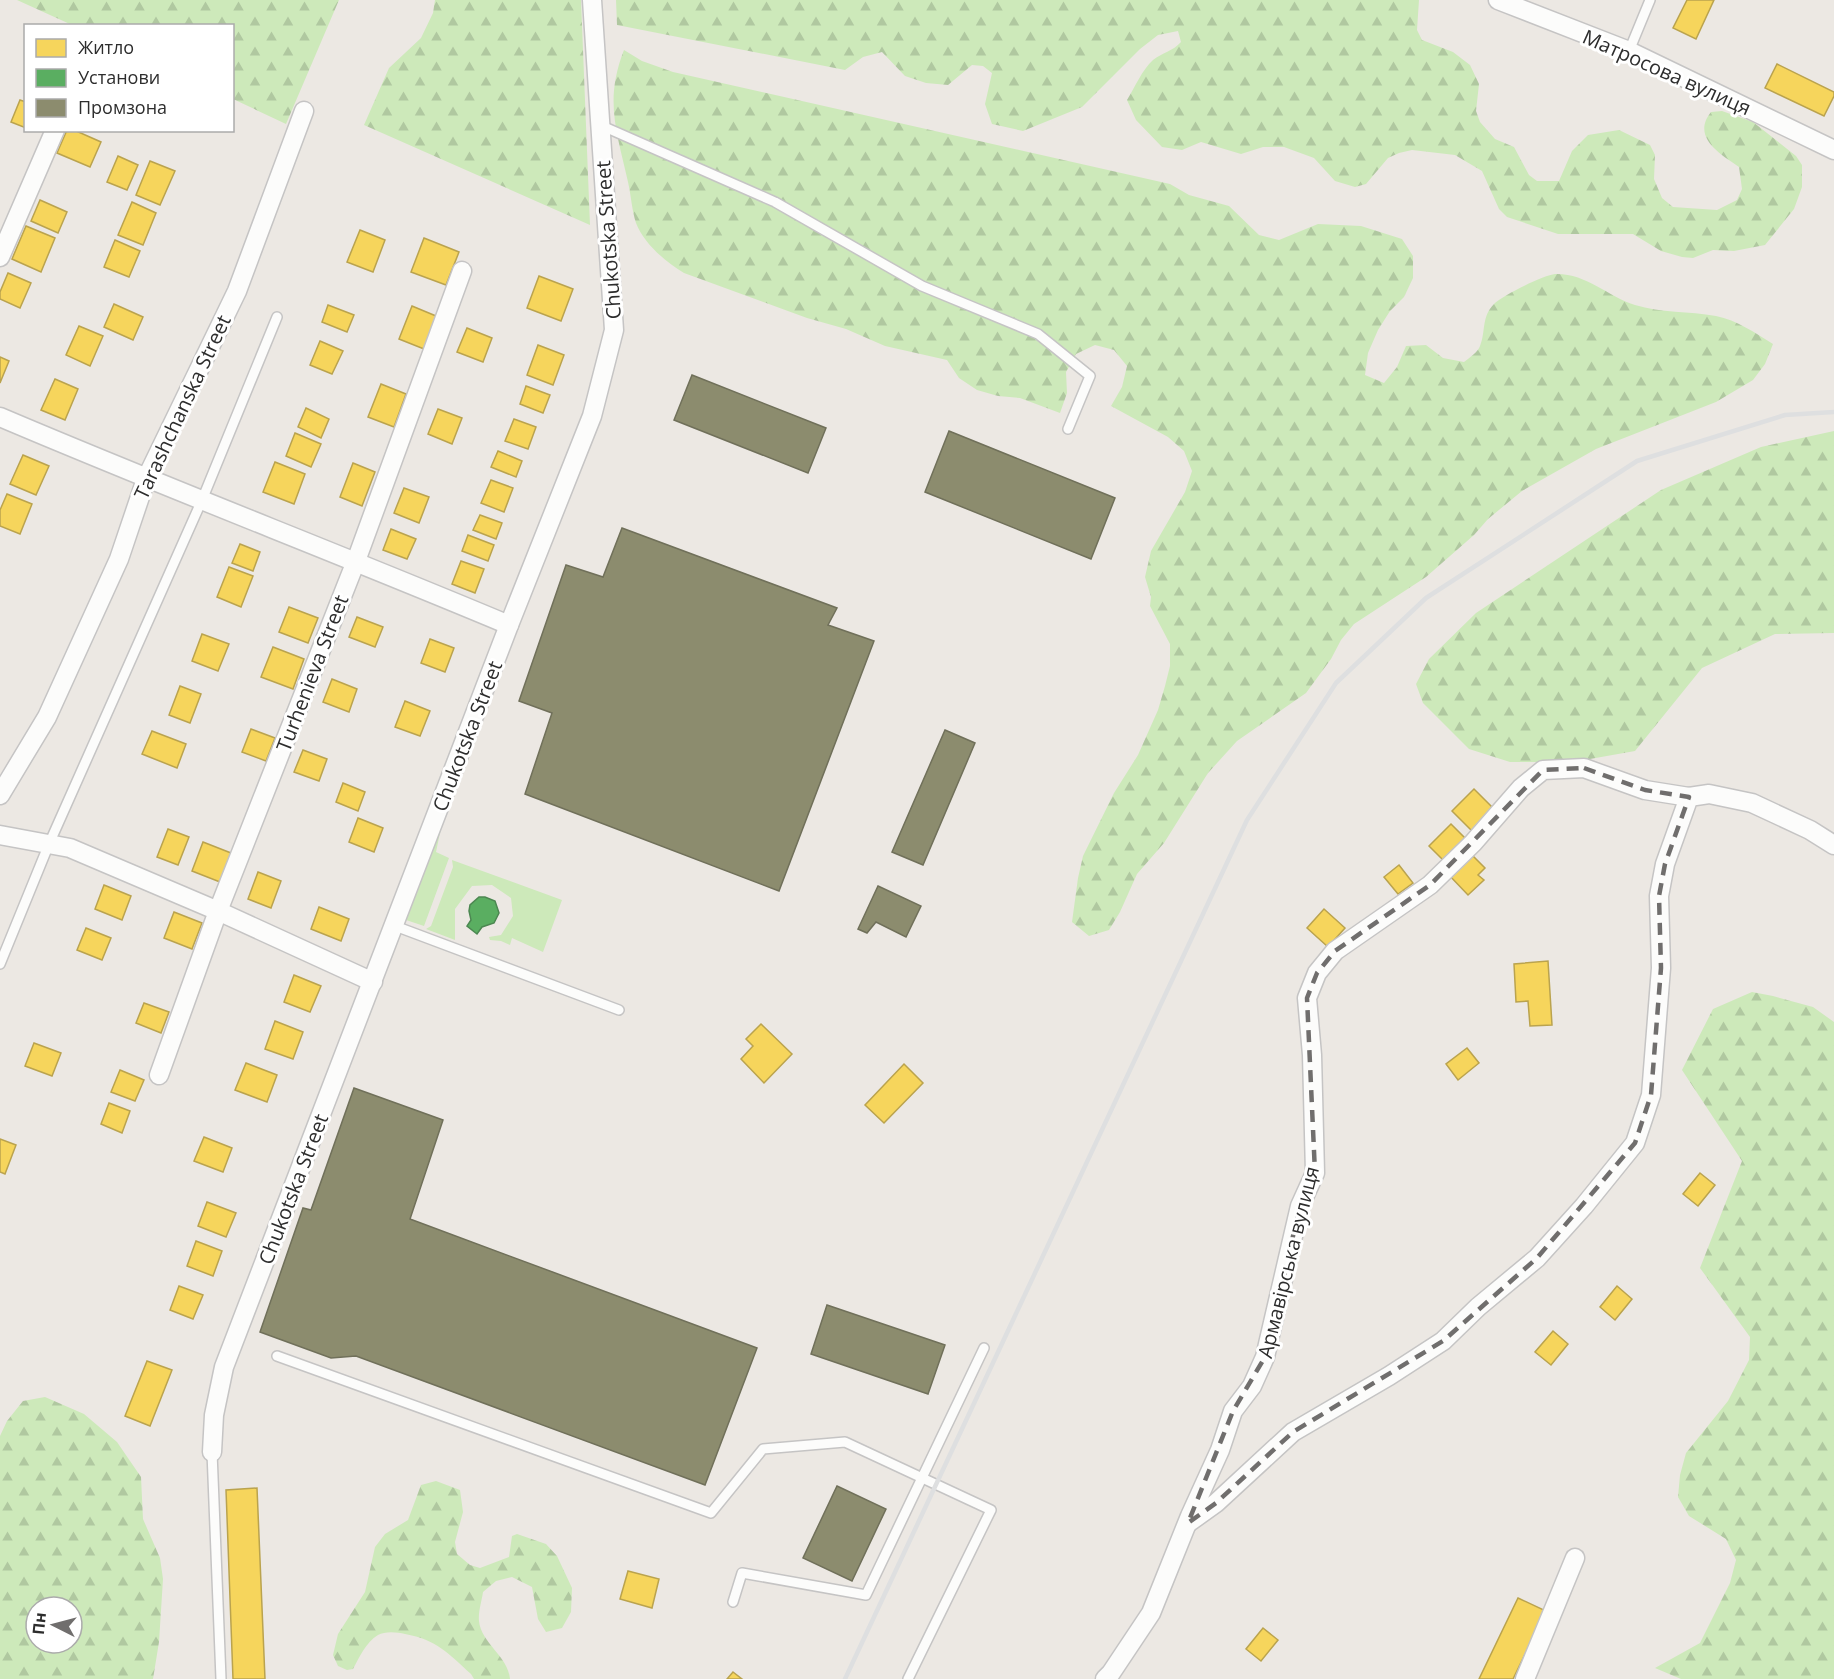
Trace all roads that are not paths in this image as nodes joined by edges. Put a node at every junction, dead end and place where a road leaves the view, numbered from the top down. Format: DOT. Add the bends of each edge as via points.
graph roads {
  1 [pos="592,0"];
  2 [pos="1498,0"];
  3 [pos="1650,0"];
  4 [pos="1629,51"];
  5 [pos="304,111"];
  6 [pos="600,125"];
  7 [pos="54,132"];
  8 [pos="1834,150"];
  9 [pos="0,257"];
  10 [pos="462,271"];
  11 [pos="277,317"];
  12 [pos="0,417"];
  13 [pos="1068,429"];
  14 [pos="146,479"];
  15 [pos="202,500"];
  16 [pos="356,561"];
  17 [pos="509,625"];
  18 [pos="0,795"];
  19 [pos="1689,797"];
  20 [pos="0,835"];
  21 [pos="49,844"];
  22 [pos="1834,845"];
  23 [pos="218,911"];
  24 [pos="394,926"];
  25 [pos="0,963"];
  26 [pos="373,982"];
  27 [pos="619,1010"];
  28 [pos="159,1075"];
  29 [pos="984,1347"];
  30 [pos="277,1356"];
  31 [pos="212,1452"];
  32 [pos="922,1477"];
  33 [pos="1188,1523"];
  34 [pos="1575,1558"];
  35 [pos="732,1602"];
  36 [pos="221,1679"];
  37 [pos="908,1679"];
  38 [pos="1105,1679"];
  39 [pos="1525,1679"];
  1 -- 6 [label="street, Chukotska Street"];
  2 -- 4 [label="street, Матросова вулиця"];
  3 -- 4 [label="lane"];
  4 -- 8 [label="street, Матросова вулиця"];
  5 -- 14 [label="street, Tarashchanska Street" via="237,291"];
  6 -- 13 [label="lane" via="775,202 922,286 1038,334 1090,376"];
  6 -- 17 [label="street, Chukotska Street" via="614,330 592,416"];
  7 -- 9 [label="street"];
  10 -- 16 [label="street, Turhenieva Street"];
  11 -- 15 [label="lane"];
  12 -- 14 [label="street"];
  14 -- 15 [label="street"];
  14 -- 18 [label="street, Tarashchanska Street" via="119,559 47,717"];
  15 -- 16 [label="street"];
  15 -- 21 [label="lane"];
  16 -- 17 [label="street"];
  16 -- 23 [label="street, Turhenieva Street"];
  17 -- 24 [label="street, Chukotska Street"];
  19 -- 22 [label="street, Армавірська вулиця" via="1709,794 1752,803"];
  19 -- 33 [label="street" via="1665,864 1659,896 1661,968 1651,1095 1635,1143 1537,1258 1443,1341 1293,1432 1216,1503"];
  19 -- 33 [label="street, Армавірська вулиця" via="1646,790 1584,768 1543,770 1430,885 1335,951 1317,973 1307,998 1315,1173 1300,1206 1265,1357 1252,1386 1233,1411"];
  20 -- 21 [label="street"];
  21 -- 23 [label="street" via="70,848"];
  21 -- 25 [label="lane"];
  23 -- 26 [label="street"];
  23 -- 28 [label="street, Turhenieva Street"];
  24 -- 26 [label="street, Chukotska Street"];
  24 -- 27 [label="lane"];
  26 -- 31 [label="street, Chukotska Street" via="224,1367 214,1415"];
  29 -- 32 [label="lane"];
  30 -- 32 [label="lane" via="711,1514 763,1449 845,1442"];
  31 -- 36 [label="lane"];
  32 -- 35 [label="lane" via="866,1594 742,1573"];
  32 -- 37 [label="lane" via="992,1510"];
  33 -- 38 [label="street, Армавірська вулиця" via="1151,1613"];
  34 -- 39 [label="street"];
}
